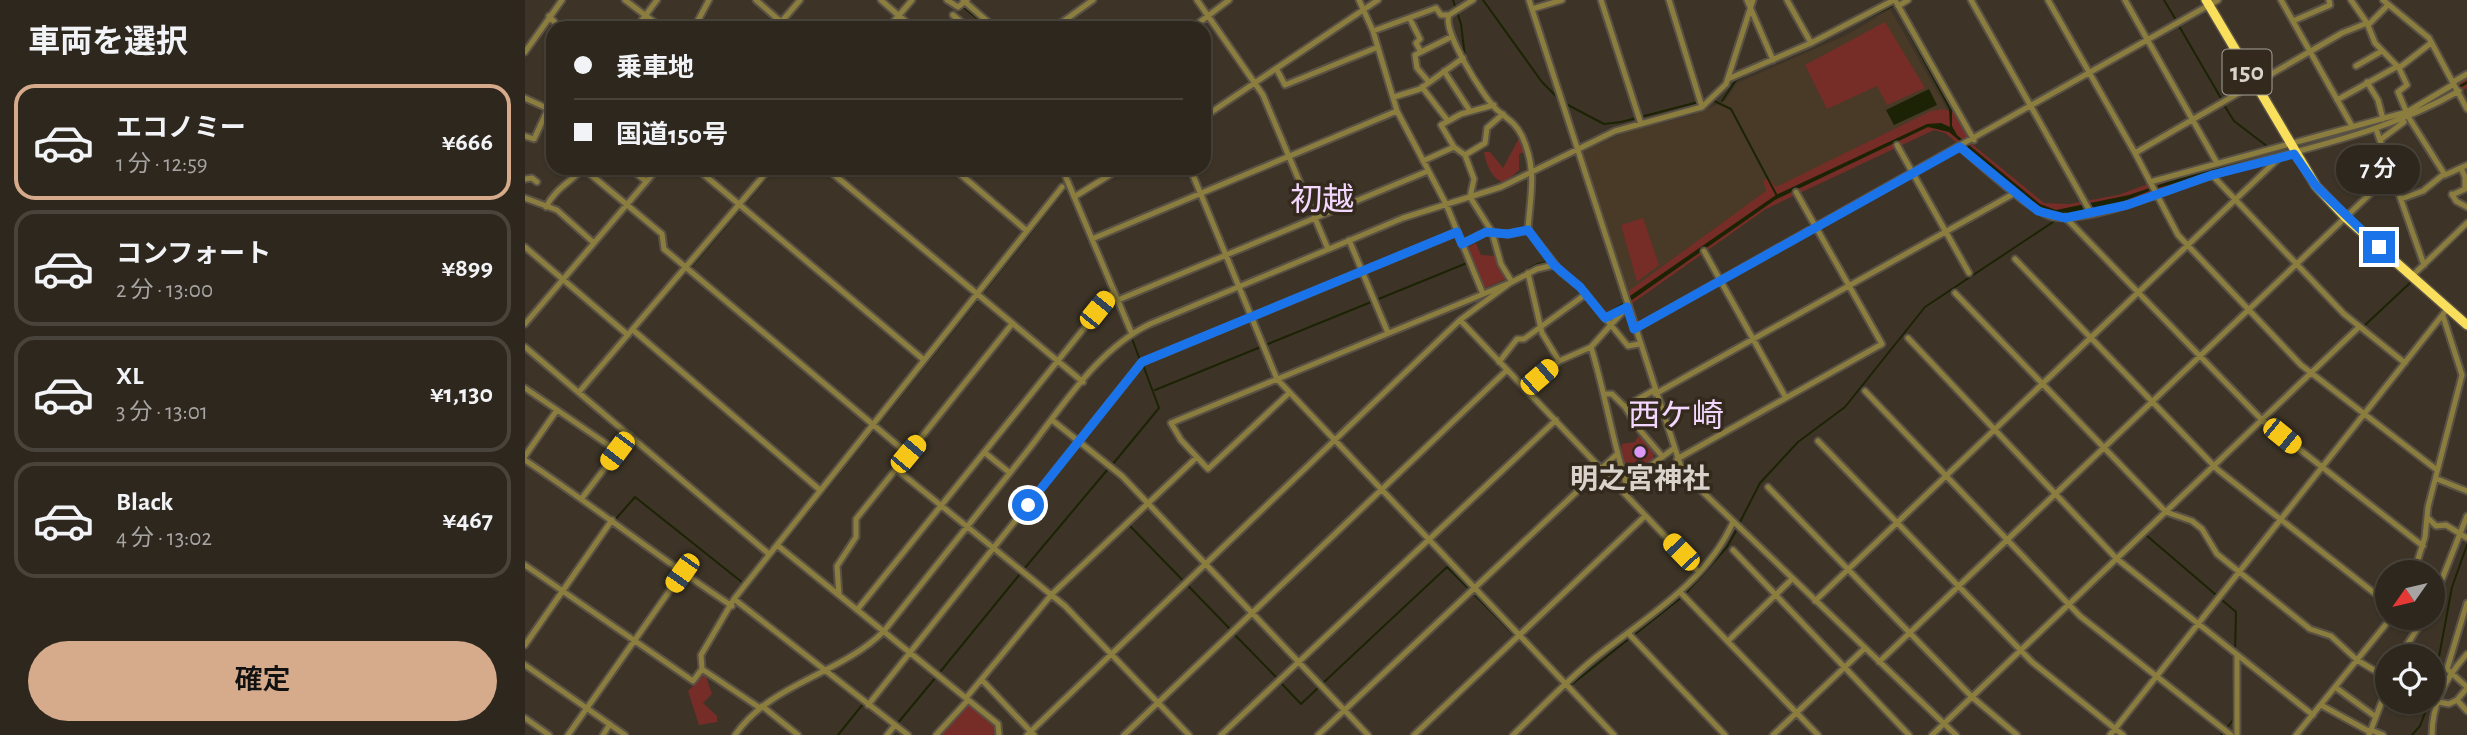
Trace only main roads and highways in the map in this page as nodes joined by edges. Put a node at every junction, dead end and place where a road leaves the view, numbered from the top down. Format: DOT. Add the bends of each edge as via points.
graph roads {
  1 [pos="2207,3"];
  2 [pos="2467,325"];
  1 -- 2 [label="highway, 150" via="2316,186 2445,312"];
}
